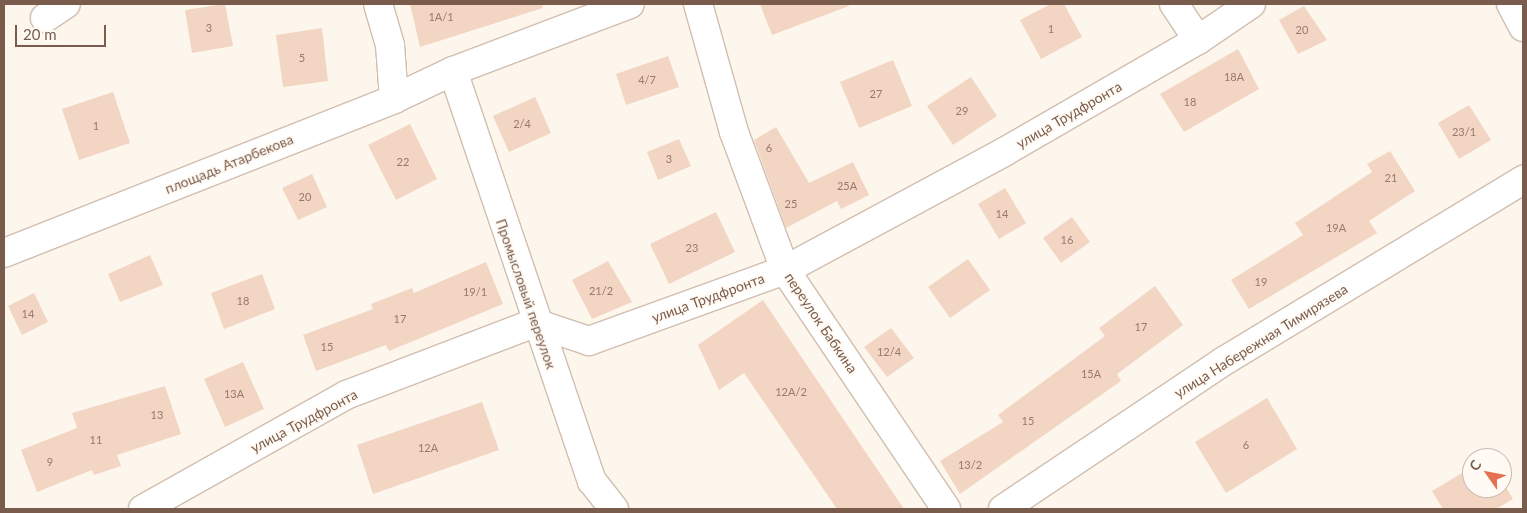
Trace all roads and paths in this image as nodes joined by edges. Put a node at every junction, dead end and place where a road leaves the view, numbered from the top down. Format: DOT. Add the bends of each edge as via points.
graph roads {
  1 [pos="378,4"];
  2 [pos="630,4"];
  3 [pos="698,4"];
  4 [pos="1174,4"];
  5 [pos="1251,4"];
  6 [pos="1512,4"];
  7 [pos="1523,27"];
  8 [pos="1198,40"];
  9 [pos="452,71"];
  10 [pos="394,99"];
  11 [pos="1523,180"];
  12 [pos="4,253"];
  13 [pos="785,270"];
  14 [pos="535,323"];
  15 [pos="143,509"];
  16 [pos="614,509"];
  17 [pos="946,509"];
  18 [pos="1003,509"];
  1 -- 10 [label="street" via="390,46"];
  2 -- 9 [label="street, площадь Атарбекова"];
  3 -- 13 [label="street, переулок Бабкина" via="734,132"];
  4 -- 8 [label="street"];
  5 -- 8 [label="street, улица Трудфронта"];
  6 -- 7 [label="street"];
  8 -- 13 [label="street, улица Трудфронта"];
  9 -- 10 [label="street, площадь Атарбекова"];
  9 -- 14 [label="street, Промысловый переулок"];
  10 -- 12 [label="street, площадь Атарбекова"];
  11 -- 18 [label="street, улица Набережная Тимирязева" via="1224,361"];
  13 -- 14 [label="street, улица Трудфронта" via="589,341"];
  13 -- 17 [label="street, переулок Бабкина"];
  14 -- 15 [label="street, улица Трудфронта" via="346,395"];
  14 -- 16 [label="street, Промысловый переулок" via="592,482"];
}
